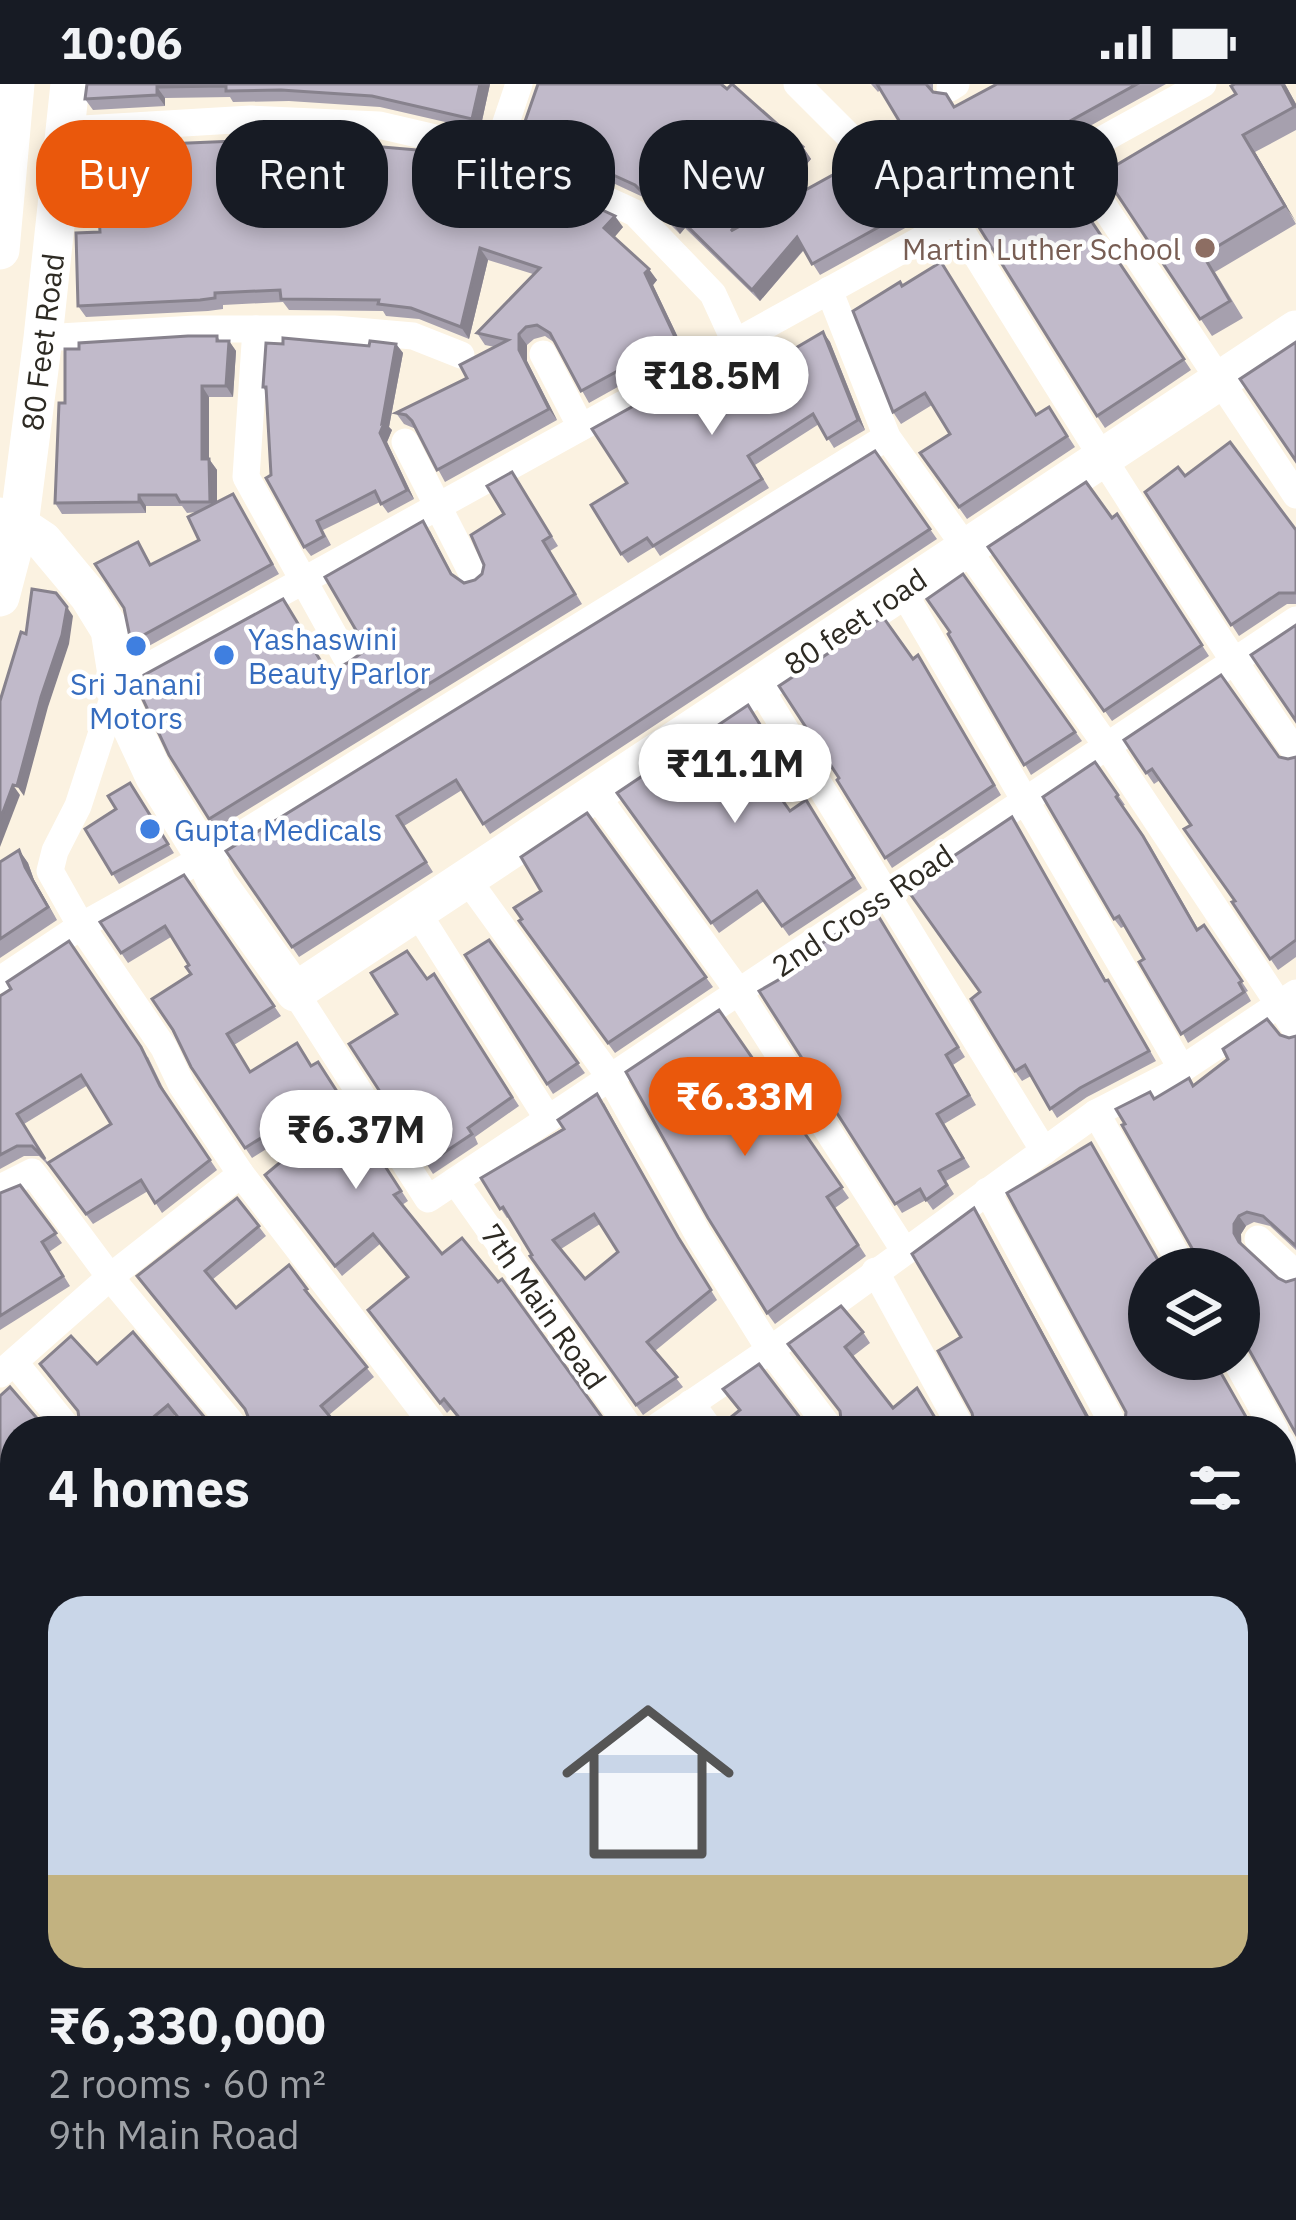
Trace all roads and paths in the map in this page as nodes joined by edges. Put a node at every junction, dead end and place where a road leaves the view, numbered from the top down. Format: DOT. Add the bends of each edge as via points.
graph roads {
  1 [pos="15,84"];
  2 [pos="70,84"];
  3 [pos="519,84"];
  4 [pos="797,84"];
  5 [pos="1203,84"];
  6 [pos="67,120"];
  7 [pos="507,120"];
  8 [pos="833,120"];
  9 [pos="192,123"];
  10 [pos="1118,131"];
  11 [pos="412,133"];
  12 [pos="615,204"];
  13 [pos="56,228"];
  14 [pos="942,228"];
  15 [pos="959,228"];
  16 [pos="1118,228"];
  17 [pos="0,250"];
  18 [pos="830,290"];
  19 [pos="256,329"];
  20 [pos="1296,330"];
  21 [pos="44,338"];
  22 [pos="735,342"];
  23 [pos="543,354"];
  24 [pos="461,355"];
  25 [pos="1220,381"];
  26 [pos="580,427"];
  27 [pos="887,437"];
  28 [pos="405,442"];
  29 [pos="1102,458"];
  30 [pos="1296,495"];
  31 [pos="438,506"];
  32 [pos="10,521"];
  33 [pos="966,548"];
  34 [pos="473,575"];
  35 [pos="304,580"];
  36 [pos="902,590"];
  37 [pos="0,597"];
  38 [pos="1296,620"];
  39 [pos="346,657"];
  40 [pos="1233,662"];
  41 [pos="118,683"];
  42 [pos="758,685"];
  43 [pos="1107,746"];
  44 [pos="1296,753"];
  45 [pos="595,794"];
  46 [pos="1024,801"];
  47 [pos="205,857"];
  48 [pos="467,879"];
  49 [pos="885,894"];
  50 [pos="416,912"];
  51 [pos="81,926"];
  52 [pos="0,980"];
  53 [pos="296,992"];
  54 [pos="739,992"];
  55 [pos="1288,999"];
  56 [pos="1296,1030"];
  57 [pos="1182,1069"];
  58 [pos="610,1078"];
  59 [pos="1096,1113"];
  60 [pos="548,1119"];
  61 [pos="1044,1151"];
  62 [pos="241,1174"];
  63 [pos="455,1180"];
  64 [pos="0,1188"];
  65 [pos="986,1191"];
  66 [pos="1258,1239"];
  67 [pos="1172,1248"];
  68 [pos="904,1250"];
  69 [pos="875,1271"];
  70 [pos="1296,1274"];
  71 [pos="110,1277"];
  72 [pos="770,1350"];
  73 [pos="7,1368"];
  74 [pos="1246,1380"];
  75 [pos="691,1402"];
  76 [pos="55,1416"];
  77 [pos="226,1416"];
  78 [pos="427,1416"];
  79 [pos="621,1416"];
  80 [pos="672,1416"];
  81 [pos="701,1416"];
  82 [pos="821,1416"];
  83 [pos="956,1416"];
  84 [pos="1109,1416"];
  85 [pos="1266,1416"];
  1 -- 17 [label="street, 80 Feet Road"];
  2 -- 6 [label="street, 80 Feet Road"];
  3 -- 7 [label="street"];
  4 -- 8 [label="street"];
  5 -- 10 [label="street"];
  9 -- 11 [label="street" via="251,119"];
  12 -- 22 [label="street" via="635,213 713,294"];
  13 -- 21 [label="street, 80 Feet Road"];
  14 -- 18 [label="street"];
  15 -- 29 [label="street"];
  16 -- 25 [label="street"];
  18 -- 22 [label="street"];
  18 -- 27 [label="street"];
  19 -- 21 [label="street"];
  19 -- 24 [label="street" via="412,336"];
  19 -- 35 [label="street" via="246,477"];
  20 -- 25 [label="street, 80 feet road"];
  21 -- 32 [label="street, 80 Feet Road"];
  22 -- 26 [label="street"];
  23 -- 26 [label="street"];
  25 -- 29 [label="street, 80 feet road"];
  25 -- 30 [label="street"];
  26 -- 31 [label="street"];
  27 -- 33 [label="street"];
  27 -- 47 [label="street"];
  28 -- 31 [label="street"];
  29 -- 33 [label="street, 80 feet road"];
  29 -- 40 [label="street"];
  31 -- 34 [label="street"];
  31 -- 35 [label="street"];
  32 -- 37 [label="street, 80 Feet Road"];
  32 -- 41 [label="street" via="43,541 89,596 110,630"];
  33 -- 36 [label="street, 80 feet road"];
  33 -- 43 [label="street"];
  35 -- 39 [label="street"];
  35 -- 41 [label="street"];
  36 -- 42 [label="street, 80 feet road"];
  36 -- 46 [label="street"];
  38 -- 40 [label="street, 2nd Cross Road"];
  40 -- 43 [label="street, 2nd Cross Road"];
  40 -- 44 [label="street"];
  41 -- 47 [label="street" via="155,777"];
  41 -- 51 [label="street" via="50,871"];
  42 -- 45 [label="street, 80 feet road"];
  42 -- 49 [label="street"];
  43 -- 46 [label="street, 2nd Cross Road"];
  43 -- 55 [label="street"];
  45 -- 48 [label="street, 80 feet road"];
  45 -- 54 [label="street"];
  46 -- 49 [label="street, 2nd Cross Road"];
  46 -- 57 [label="street"];
  47 -- 51 [label="street"];
  47 -- 53 [label="street"];
  48 -- 50 [label="street, 80 feet road"];
  48 -- 58 [label="street"];
  49 -- 54 [label="street, 2nd Cross Road"];
  49 -- 61 [label="street"];
  50 -- 53 [label="street, 80 feet road"];
  50 -- 60 [label="street"];
  51 -- 52 [label="street"];
  51 -- 62 [label="street"];
  53 -- 63 [label="street, 2nd Cross Road" via="428,1199"];
  54 -- 58 [label="street, 2nd Cross Road"];
  54 -- 68 [label="street"];
  55 -- 56 [label="street"];
  55 -- 57 [label="street"];
  57 -- 59 [label="street"];
  58 -- 60 [label="street, 2nd Cross Road"];
  58 -- 72 [label="street"];
  59 -- 61 [label="street"];
  59 -- 67 [label="street"];
  60 -- 63 [label="street, 2nd Cross Road"];
  61 -- 65 [label="street"];
  62 -- 71 [label="street"];
  62 -- 78 [label="street"];
  63 -- 79 [label="street, 7th Main Road"];
  64 -- 71 [label="street" via="32,1172"];
  65 -- 68 [label="street"];
  65 -- 84 [label="street"];
  66 -- 70 [label="street"];
  68 -- 69 [label="street"];
  69 -- 72 [label="street"];
  69 -- 83 [label="street"];
  71 -- 73 [label="street"];
  71 -- 77 [label="street"];
  72 -- 75 [label="street"];
  72 -- 82 [label="street"];
  73 -- 76 [label="street"];
  74 -- 85 [label="street"];
  75 -- 80 [label="street"];
  75 -- 81 [label="street"];
}
